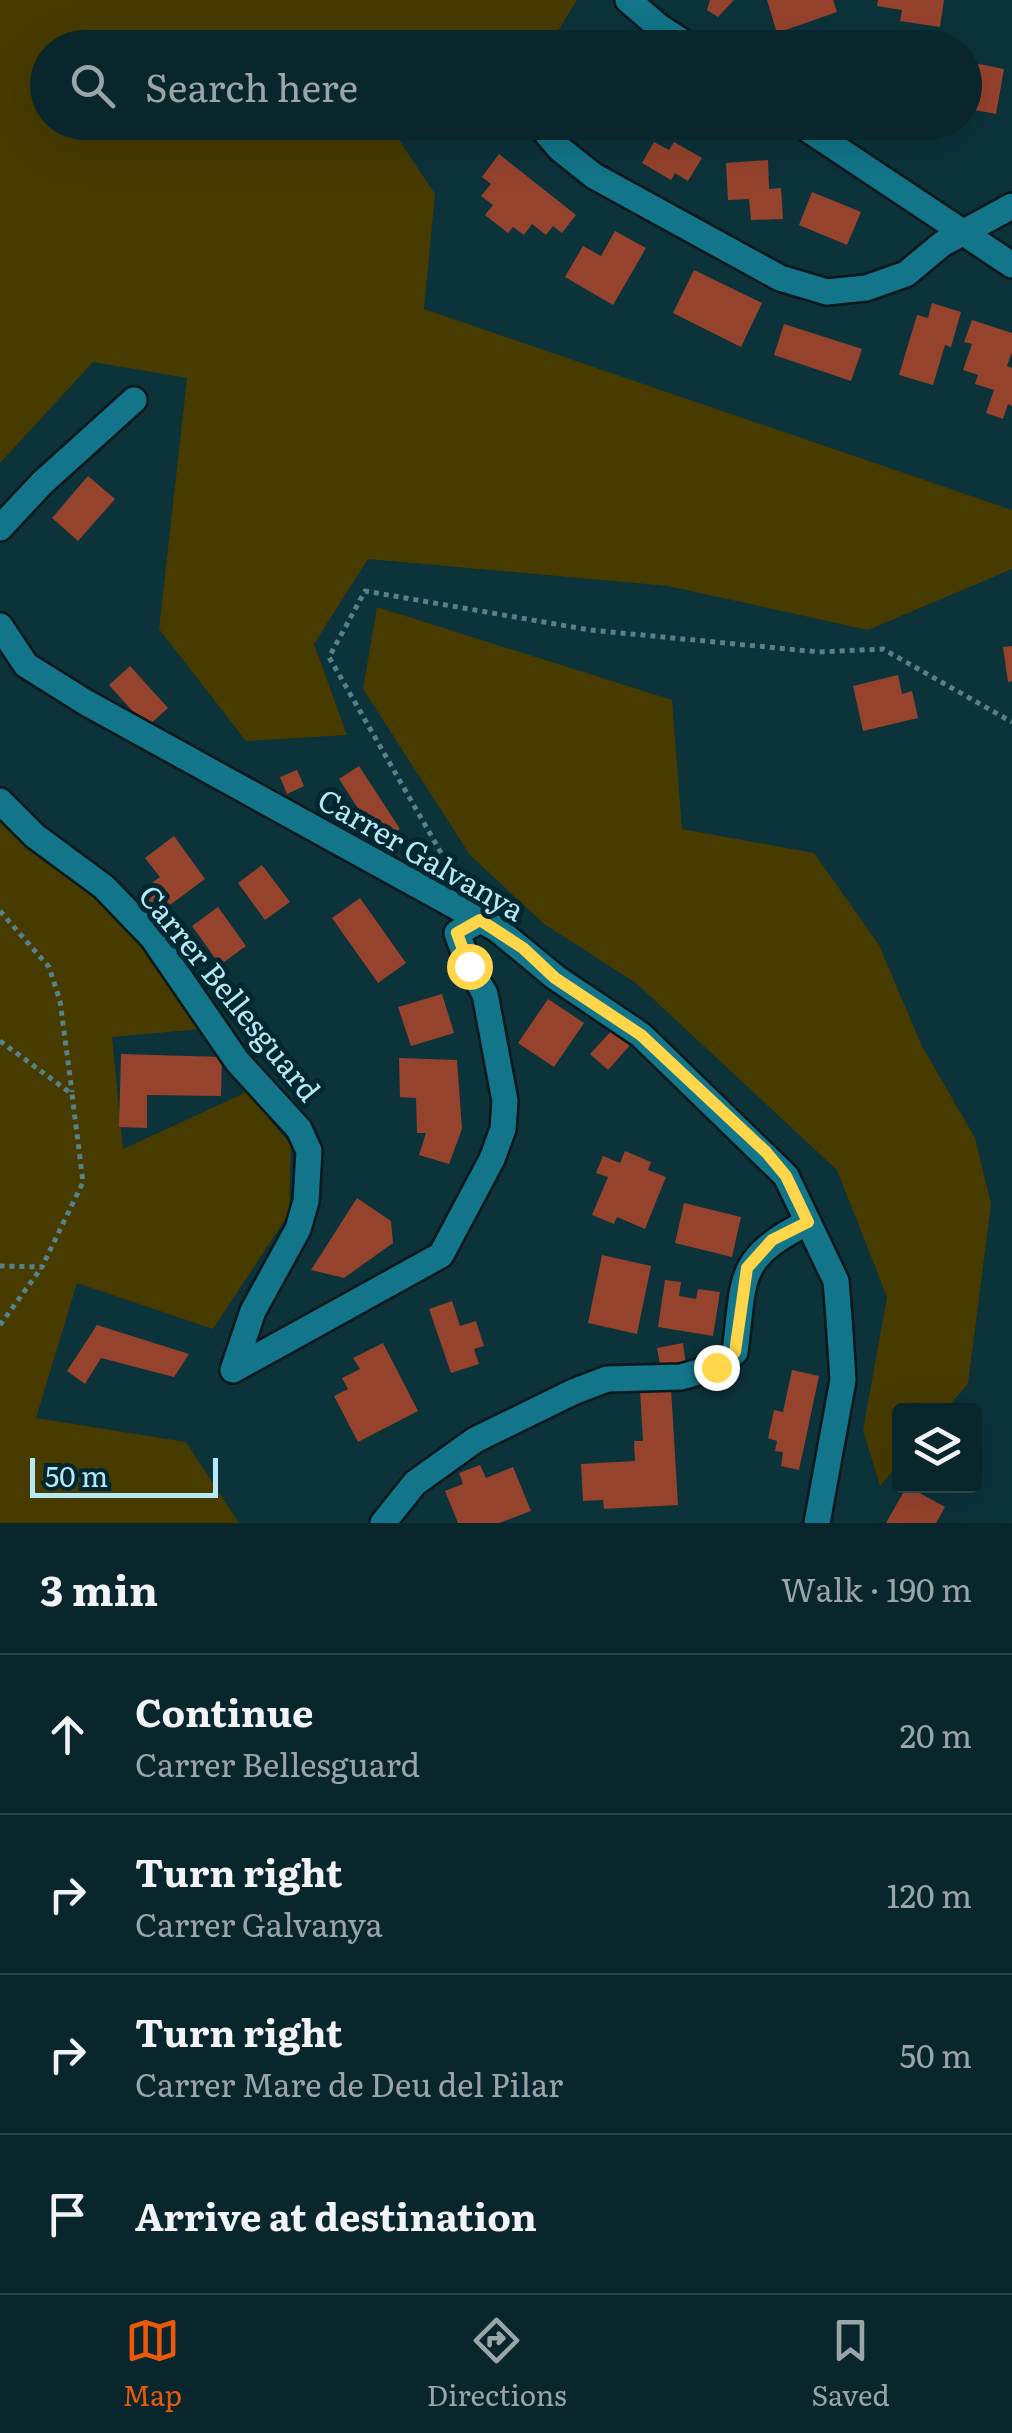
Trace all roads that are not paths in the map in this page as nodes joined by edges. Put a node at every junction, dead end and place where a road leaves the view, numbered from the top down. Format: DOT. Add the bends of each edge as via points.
graph roads {
  1 [pos="628,0"];
  2 [pos="664,30"];
  3 [pos="552,140"];
  4 [pos="823,140"];
  5 [pos="1012,206"];
  6 [pos="960,232"];
  7 [pos="1012,265"];
  8 [pos="134,400"];
  9 [pos="0,528"];
  10 [pos="0,626"];
  11 [pos="0,801"];
  12 [pos="480,920"];
  13 [pos="808,1222"];
  14 [pos="384,1523"];
  15 [pos="817,1523"];
  1 -- 2 [label="street"];
  3 -- 6 [label="street" via="594,176 780,278 828,292 906,274"];
  4 -- 6 [label="street"];
  5 -- 6 [label="street"];
  6 -- 7 [label="street"];
  8 -- 9 [label="street"];
  10 -- 12 [label="street, Carrer Galvanya" via="26,666"];
  11 -- 12 [label="street, Carrer Bellesguard" via="104,887 152,937 309,1151 298,1229 253,1312 233,1370 441,1255 503,1130 505,1101 486,994 457,933"];
  12 -- 13 [label="street, Carrer Galvanya" via="641,1035 766,1152"];
  13 -- 14 [label="street" via="772,1240 747,1268 735,1352 716,1367 681,1377 607,1379 573,1392 475,1440 415,1483"];
  13 -- 15 [label="street, Carrer Galvanya" via="836,1281 842,1380"];
}
